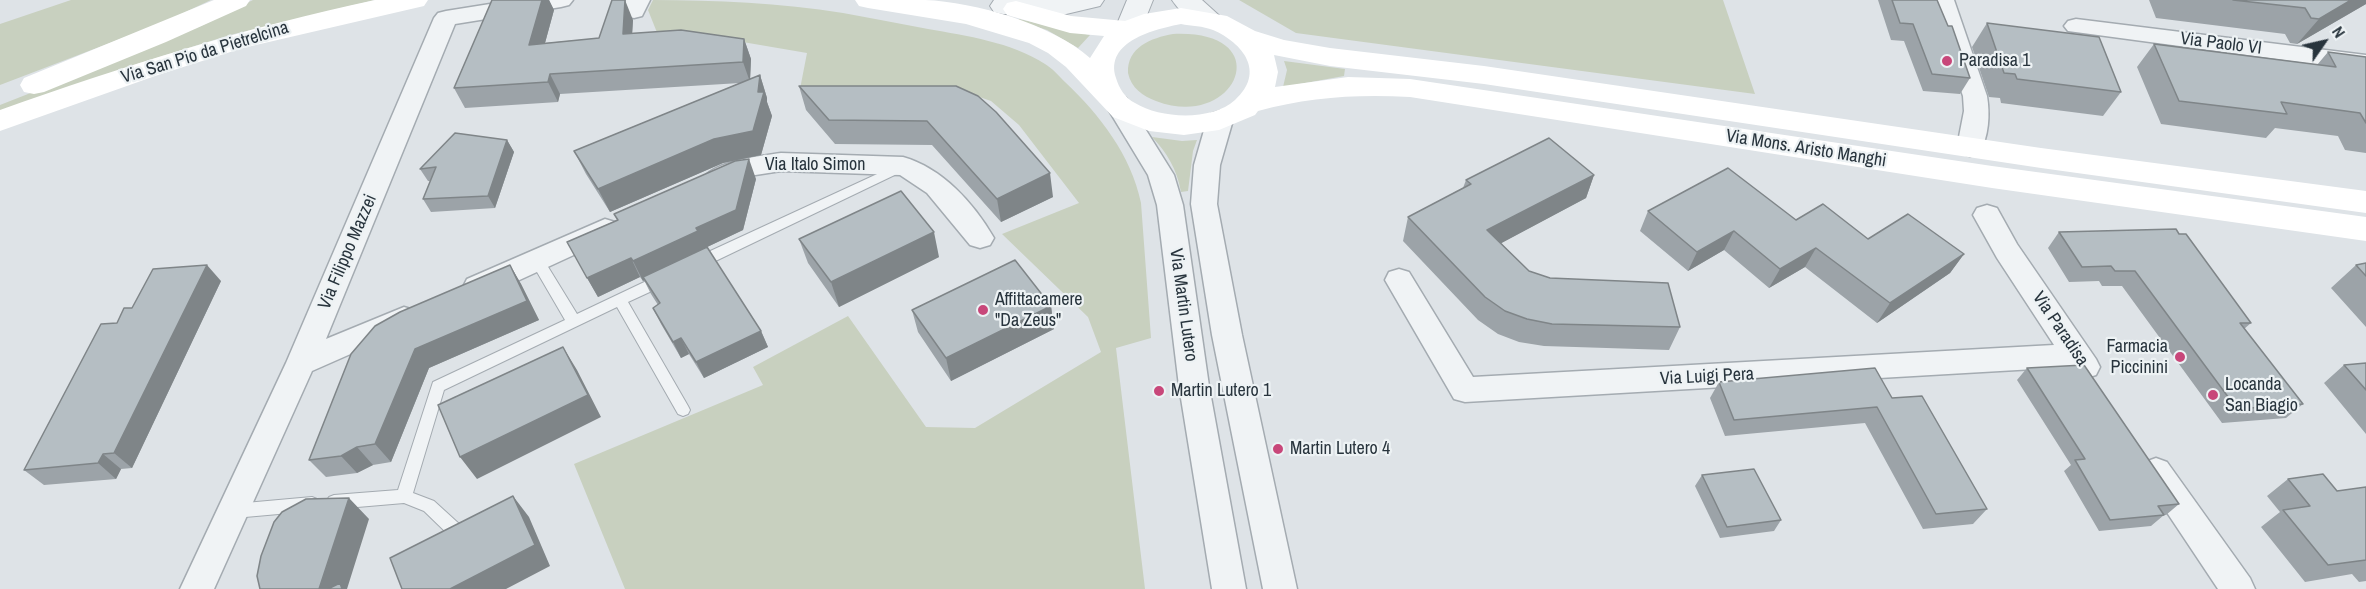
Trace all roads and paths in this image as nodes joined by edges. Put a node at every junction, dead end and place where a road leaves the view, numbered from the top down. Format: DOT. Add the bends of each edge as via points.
graph roads {
  1 [pos="237,0"];
  2 [pos="415,0"];
  3 [pos="561,0"];
  4 [pos="868,0"];
  5 [pos="1092,0"];
  6 [pos="1140,0"];
  7 [pos="1185,0"];
  8 [pos="1942,0"];
  9 [pos="993,3"];
  10 [pos="1209,19"];
  11 [pos="2076,26"];
  12 [pos="1127,29"];
  13 [pos="1249,39"];
  14 [pos="2366,63"];
  15 [pos="1110,96"];
  16 [pos="0,98"];
  17 [pos="1248,104"];
  18 [pos="1220,120"];
  19 [pos="0,121"];
  20 [pos="1970,147"];
  21 [pos="903,166"];
  22 [pos="690,191"];
  23 [pos="2366,202"];
  24 [pos="1987,215"];
  25 [pos="624,221"];
  26 [pos="2366,229"];
  27 [pos="980,238"];
  28 [pos="537,260"];
  29 [pos="1399,280"];
  30 [pos="620,300"];
  31 [pos="574,322"];
  32 [pos="2077,355"];
  33 [pos="301,363"];
  34 [pos="2104,394"];
  35 [pos="682,410"];
  36 [pos="2144,453"];
  37 [pos="404,496"];
  38 [pos="234,511"];
  39 [pos="462,537"];
  40 [pos="196,589"];
  41 [pos="1229,589"];
  42 [pos="1280,589"];
  43 [pos="2238,589"];
  1 -- 16 [label="main road, Via San Pio da Pietrelcina"];
  2 -- 19 [label="main road, Via San Pio da Pietrelcina" via="235,42"];
  3 -- 33 [label="street, Via Filippo Mazzei" via="446,18"];
  4 -- 15 [label="main road" via="964,16 1031,34 1066,53"];
  5 -- 9 [label="street" via="1062,7"];
  6 -- 12 [label="street"];
  7 -- 10 [label="street"];
  8 -- 20 [label="street" via="1975,96 1977,111"];
  9 -- 12 [label="main road" via="1070,24"];
  10 -- 12 [label="main road" via="1172,16"];
  10 -- 13 [label="main road"];
  11 -- 14 [label="street, Via Paolo VI"];
  12 -- 15 [label="main road" via="1102,56 1099,71"];
  13 -- 17 [label="main road" via="1263,57 1265,71 1263,85"];
  13 -- 20 [label="main road, Via Mons. Aristo Manghi" via="1330,57 1484,75"];
  15 -- 18 [label="main road" via="1135,116 1158,123"];
  15 -- 41 [label="street, Via Martin Lutero" via="1166,186 1194,386"];
  17 -- 18 [label="main road"];
  17 -- 26 [label="main road, Via Mons. Aristo Manghi" via="1330,87 1410,88 1968,174"];
  18 -- 42 [label="street, Via Martin Lutero" via="1207,165 1204,204"];
  20 -- 23 [label="main road, Via Mons. Aristo Manghi"];
  21 -- 22 [label="street, Via Italo Simon" via="766,163"];
  21 -- 27 [label="street, Via Italo Simon" via="938,187"];
  21 -- 30 [label="lane, Via Italo Simon"];
  24 -- 32 [label="street, Via Paradisa"];
  25 -- 28 [label="street"];
  28 -- 31 [label="lane"];
  28 -- 33 [label="street"];
  29 -- 32 [label="street, Via Luigi Pera" via="1465,390"];
  30 -- 31 [label="lane, Via Italo Simon"];
  30 -- 35 [label="lane"];
  31 -- 37 [label="lane, Via Italo Simon" via="438,386"];
  32 -- 34 [label="street, Via Paradisa"];
  33 -- 38 [label="street, Via Filippo Mazzei"];
  36 -- 43 [label="street"];
  37 -- 38 [label="lane"];
  37 -- 39 [label="lane" via="429,506"];
  38 -- 40 [label="street, Via Filippo Mazzei"];
}
